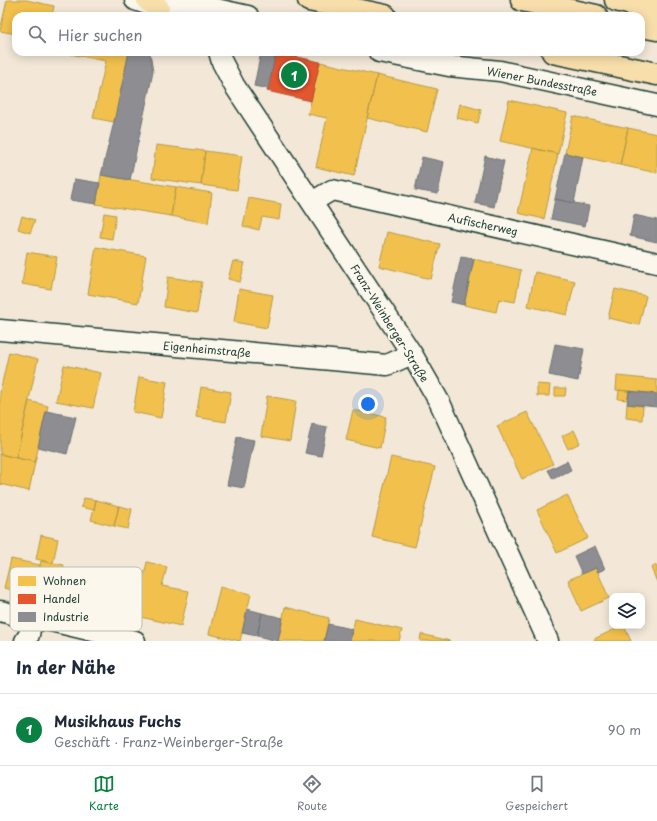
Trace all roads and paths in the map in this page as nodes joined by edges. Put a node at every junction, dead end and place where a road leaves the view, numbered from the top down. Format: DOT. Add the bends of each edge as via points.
graph roads {
  1 [pos="135,0"];
  2 [pos="309,0"];
  3 [pos="522,0"];
  4 [pos="616,0"];
  5 [pos="158,8"];
  6 [pos="657,10"];
  7 [pos="230,12"];
  8 [pos="366,12"];
  9 [pos="578,12"];
  10 [pos="645,27"];
  11 [pos="657,29"];
  12 [pos="209,56"];
  13 [pos="220,56"];
  14 [pos="399,56"];
  15 [pos="572,56"];
  16 [pos="657,74"];
  17 [pos="234,85"];
  18 [pos="657,105"];
  19 [pos="312,202"];
  20 [pos="657,262"];
  21 [pos="0,330"];
  22 [pos="412,354"];
  23 [pos="0,611"];
  24 [pos="10,614"];
  25 [pos="30,631"];
  26 [pos="93,631"];
  27 [pos="25,641"];
  28 [pos="135,641"];
  29 [pos="548,641"];
  1 -- 5 [label="street"];
  2 -- 8 [label="main road"];
  3 -- 9 [label="main road"];
  4 -- 6 [label="main road"];
  5 -- 7 [label="street" via="193,4"];
  10 -- 11 [label="main road"];
  12 -- 17 [label="street, Franz-Weinberger-Straße"];
  13 -- 17 [label="street, Franz-Weinberger-Straße"];
  14 -- 18 [label="street, Wiener Bundesstraße" via="449,66 500,71"];
  15 -- 16 [label="main road"];
  17 -- 19 [label="street, Franz-Weinberger-Straße"];
  19 -- 20 [label="street, Aufischerweg" via="332,190"];
  19 -- 22 [label="street, Franz-Weinberger-Straße"];
  21 -- 22 [label="street, Eigenheimstraße" via="387,365"];
  22 -- 29 [label="street, Franz-Weinberger-Straße" via="440,403"];
  23 -- 24 [label="street"];
  25 -- 27 [label="street"];
  26 -- 28 [label="street"];
}
